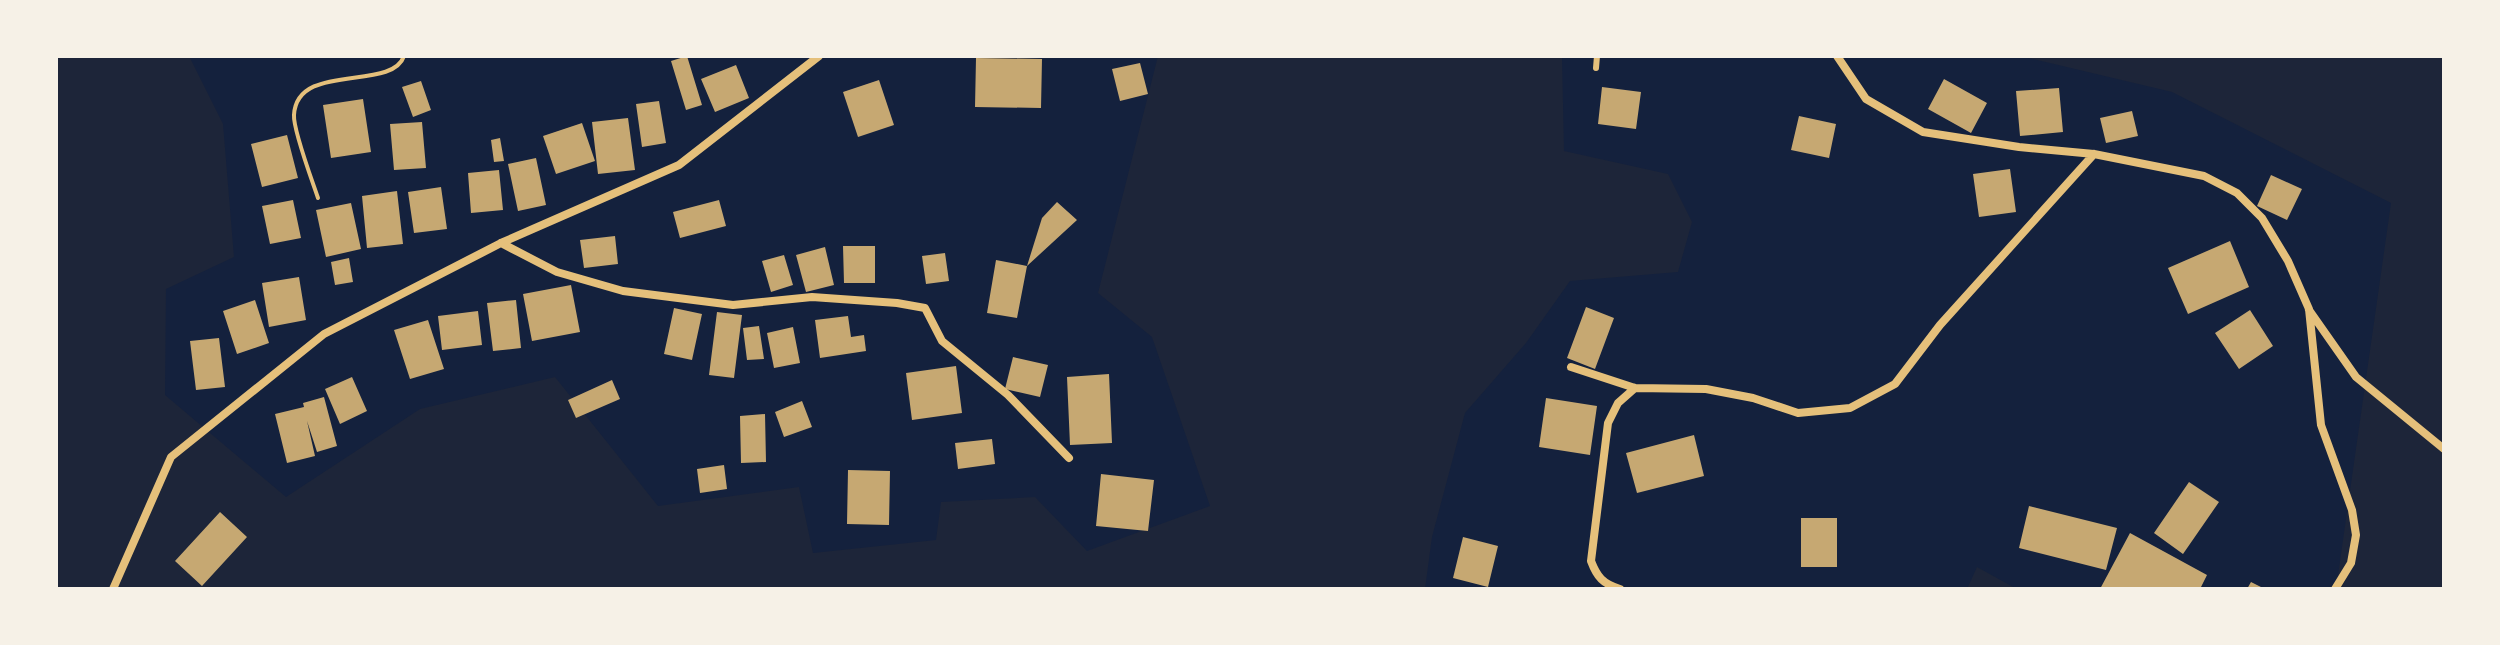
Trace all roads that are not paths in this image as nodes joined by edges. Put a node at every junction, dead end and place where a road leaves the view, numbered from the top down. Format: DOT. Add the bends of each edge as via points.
graph roads {
  1 [pos="819,56"];
  2 [pos="1597,56"];
  3 [pos="1837,56"];
  4 [pos="1596,68"];
  5 [pos="2094,154"];
  6 [pos="501,243"];
  7 [pos="2309,309"];
  8 [pos="1571,367"];
  9 [pos="1635,388"];
  10 [pos="2444,449"];
  11 [pos="1069,458"];
  12 [pos="113,589"];
  13 [pos="1620,589"];
  14 [pos="2335,589"];
  1 -- 6 [label="street" via="679,165"];
  2 -- 4 [label="lane"];
  3 -- 5 [label="street" via="1866,99 1923,132"];
  5 -- 7 [label="street" via="2204,176 2237,193 2262,218"];
  5 -- 9 [label="street" via="1940,325 1895,384 1850,408 1798,413 1706,389"];
  6 -- 11 [label="street" via="557,272 623,291 733,305 812,297 925,308 942,341 1008,395"];
  6 -- 12 [label="street" via="324,334 171,457"];
  7 -- 10 [label="street" via="2356,377"];
  7 -- 14 [label="street" via="2321,425 2356,535 2351,563"];
  8 -- 9 [label="street"];
  9 -- 13 [label="street" via="1618,403 1608,423 1591,561 1597,577"];
}
